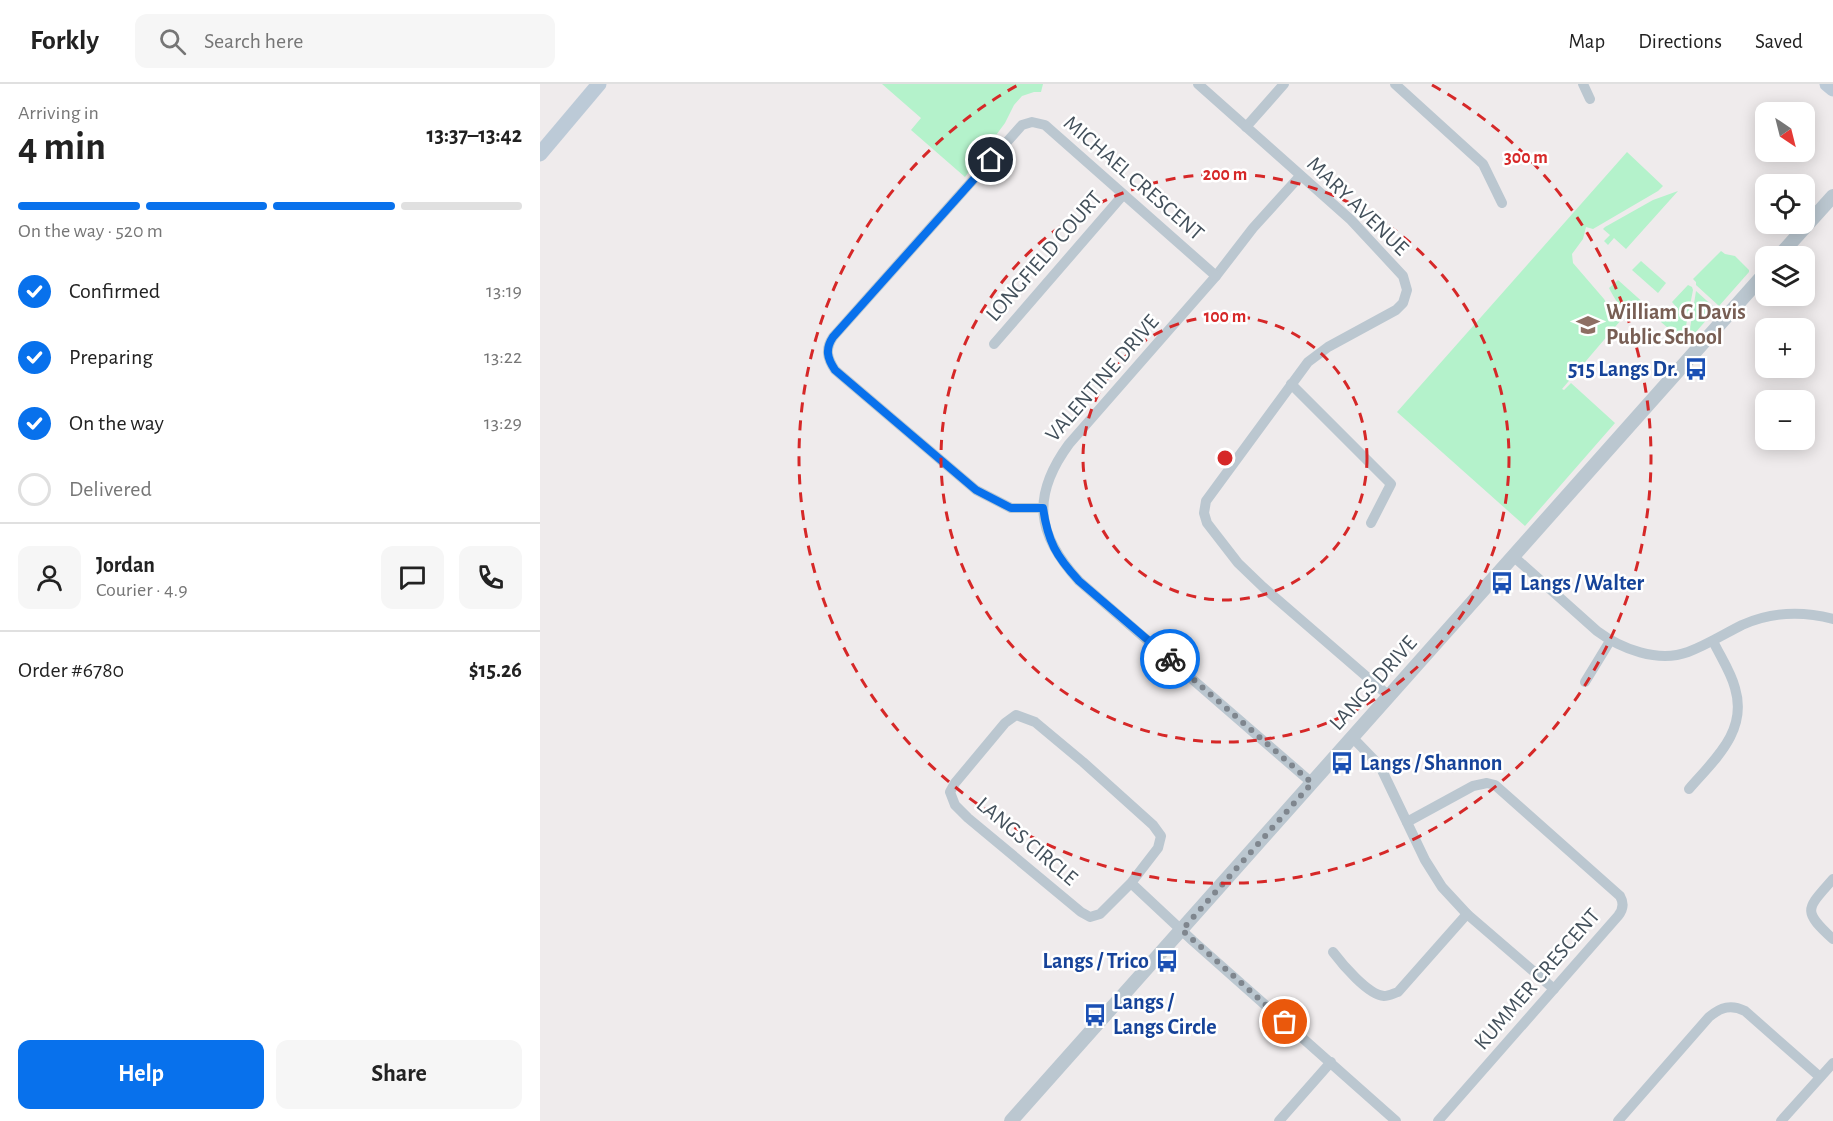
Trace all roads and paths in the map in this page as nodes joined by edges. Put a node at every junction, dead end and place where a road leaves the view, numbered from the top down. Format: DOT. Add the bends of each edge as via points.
graph roads {
  1 [pos="599,84"];
  2 [pos="1198,84"];
  3 [pos="1284,84"];
  4 [pos="1395,84"];
  5 [pos="1583,84"];
  6 [pos="1827,84"];
  7 [pos="1833,89"];
  8 [pos="1590,99"];
  9 [pos="1246,127"];
  10 [pos="540,154"];
  11 [pos="1300,176"];
  12 [pos="1123,195"];
  13 [pos="1833,196"];
  14 [pos="1502,203"];
  15 [pos="1788,246"];
  16 [pos="1216,276"];
  17 [pos="1755,284"];
  18 [pos="994,344"];
  19 [pos="1291,384"];
  20 [pos="1043,508"];
  21 [pos="1371,523"];
  22 [pos="1513,556"];
  23 [pos="1833,619"];
  24 [pos="1610,641"];
  25 [pos="1713,641"];
  26 [pos="1586,682"];
  27 [pos="1389,696"];
  28 [pos="1352,737"];
  29 [pos="1312,783"];
  30 [pos="1689,789"];
  31 [pos="1407,822"];
  32 [pos="1833,879"];
  33 [pos="1131,883"];
  34 [pos="1467,914"];
  35 [pos="1182,930"];
  36 [pos="1833,939"];
  37 [pos="1333,952"];
  38 [pos="1554,989"];
  39 [pos="1330,1062"];
  40 [pos="1833,1062"];
  41 [pos="1820,1077"];
  42 [pos="1011,1121"];
  43 [pos="1279,1121"];
  44 [pos="1396,1121"];
  45 [pos="1438,1121"];
  46 [pos="1618,1121"];
  47 [pos="1781,1121"];
  1 -- 10 [label="main road"];
  2 -- 9 [label="street, MARY AVENUE"];
  3 -- 9 [label="street"];
  4 -- 14 [label="street" via="1483,164"];
  5 -- 8 [label="street"];
  6 -- 7 [label="main road"];
  9 -- 11 [label="street, MARY AVENUE"];
  11 -- 16 [label="street, VALENTINE DRIVE"];
  11 -- 19 [label="street, MARY AVENUE" via="1351,220 1403,276 1407,290 1396,310 1328,347 1308,362"];
  12 -- 16 [label="street, MICHAEL CRESCENT"];
  12 -- 18 [label="street, LONGFIELD COURT"];
  12 -- 20 [label="street, MICHAEL CRESCENT" via="1044,125 1022,125 828,344 827,354 835,370 976,490 1011,508"];
  13 -- 15 [label="street"];
  16 -- 20 [label="street, VALENTINE DRIVE" via="1069,444 1051,472"];
  17 -- 22 [label="street, LANGS DRIVE"];
  19 -- 21 [label="street" via="1390,484"];
  19 -- 27 [label="street, MARY AVENUE" via="1206,501 1207,523 1238,563 1263,587"];
  20 -- 29 [label="street, VALENTINE DRIVE" via="1053,547 1079,581"];
  22 -- 24 [label="street"];
  22 -- 27 [label="street, LANGS DRIVE"];
  23 -- 25 [label="street" via="1803,614 1773,616 1742,625"];
  24 -- 25 [label="street" via="1628,649 1667,655 1685,653"];
  24 -- 26 [label="street"];
  25 -- 30 [label="street" via="1735,687 1739,710 1733,734"];
  27 -- 28 [label="street, LANGS DRIVE"];
  28 -- 29 [label="street, LANGS DRIVE"];
  28 -- 31 [label="street" via="1380,766"];
  29 -- 35 [label="street, LANGS DRIVE"];
  31 -- 34 [label="street" via="1432,873"];
  31 -- 38 [label="street, KUMMER CRESCENT" via="1473,786 1495,784 1620,896 1622,908 1618,916"];
  32 -- 36 [label="street" via="1810,909 1811,917"];
  33 -- 33 [label="street, LANGS CIRCLE" via="1158,849 1161,836 1153,825 1035,722 1016,716 1005,723 955,783 950,792 955,805 1090,917 1100,914"];
  33 -- 35 [label="street"];
  34 -- 37 [label="street" via="1398,992 1385,996 1375,993 1344,967"];
  34 -- 38 [label="street"];
  35 -- 39 [label="street"];
  35 -- 42 [label="street, LANGS DRIVE"];
  38 -- 45 [label="street, KUMMER CRESCENT"];
  39 -- 43 [label="street"];
  39 -- 44 [label="street"];
  40 -- 41 [label="street"];
  41 -- 46 [label="street" via="1745,1011 1731,1006 1709,1017"];
  41 -- 47 [label="street"];
}
